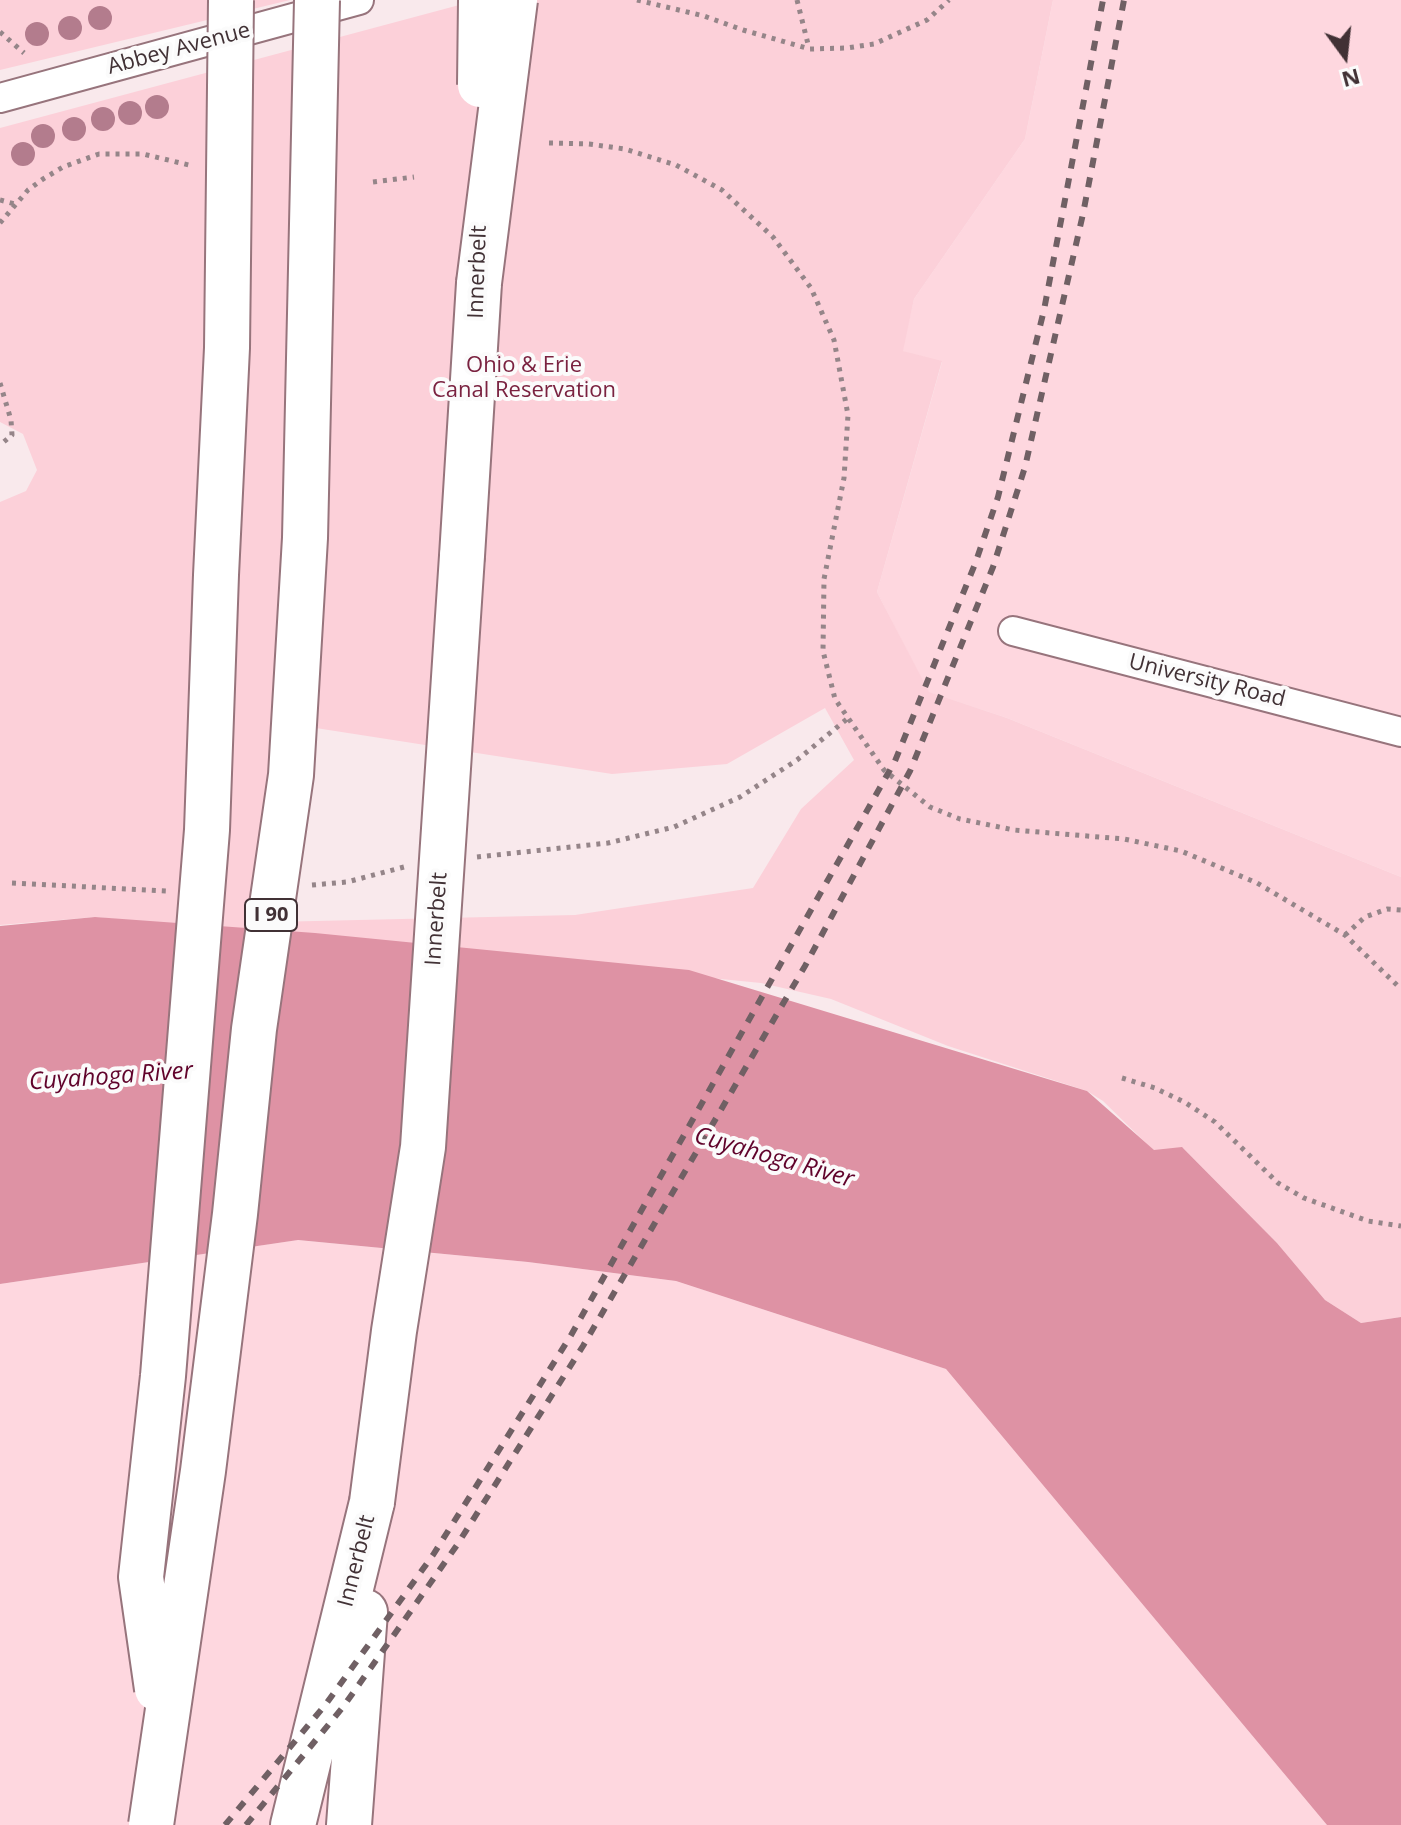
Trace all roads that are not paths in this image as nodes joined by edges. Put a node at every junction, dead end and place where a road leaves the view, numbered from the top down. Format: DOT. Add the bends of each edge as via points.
graph roads {
  1 [pos="231,0"];
  2 [pos="317,0"];
  3 [pos="359,0"];
  4 [pos="481,0"];
  5 [pos="515,0"];
  6 [pos="0,98"];
  7 [pos="479,283"];
  8 [pos="1013,631"];
  9 [pos="1401,732"];
  10 [pos="372,1502"];
  11 [pos="164,1736"];
  12 [pos="151,1825"];
  13 [pos="293,1825"];
  14 [pos="349,1825"];
  1 -- 11 [label="highway, bridge" via="227,348 207,830 163,1376 141,1577"];
  2 -- 11 [label="highway, I 90, bridge" via="305,538 291,775"];
  3 -- 6 [label="street, Abbey Avenue"];
  4 -- 7 [label="highway, Innerbelt, bridge"];
  5 -- 7 [label="highway, bridge"];
  7 -- 10 [label="highway, Innerbelt, bridge" via="423,1147"];
  8 -- 9 [label="street, University Road"];
  10 -- 13 [label="highway, Innerbelt"];
  10 -- 14 [label="highway"];
  11 -- 12 [label="highway, I 90, bridge"];
}
